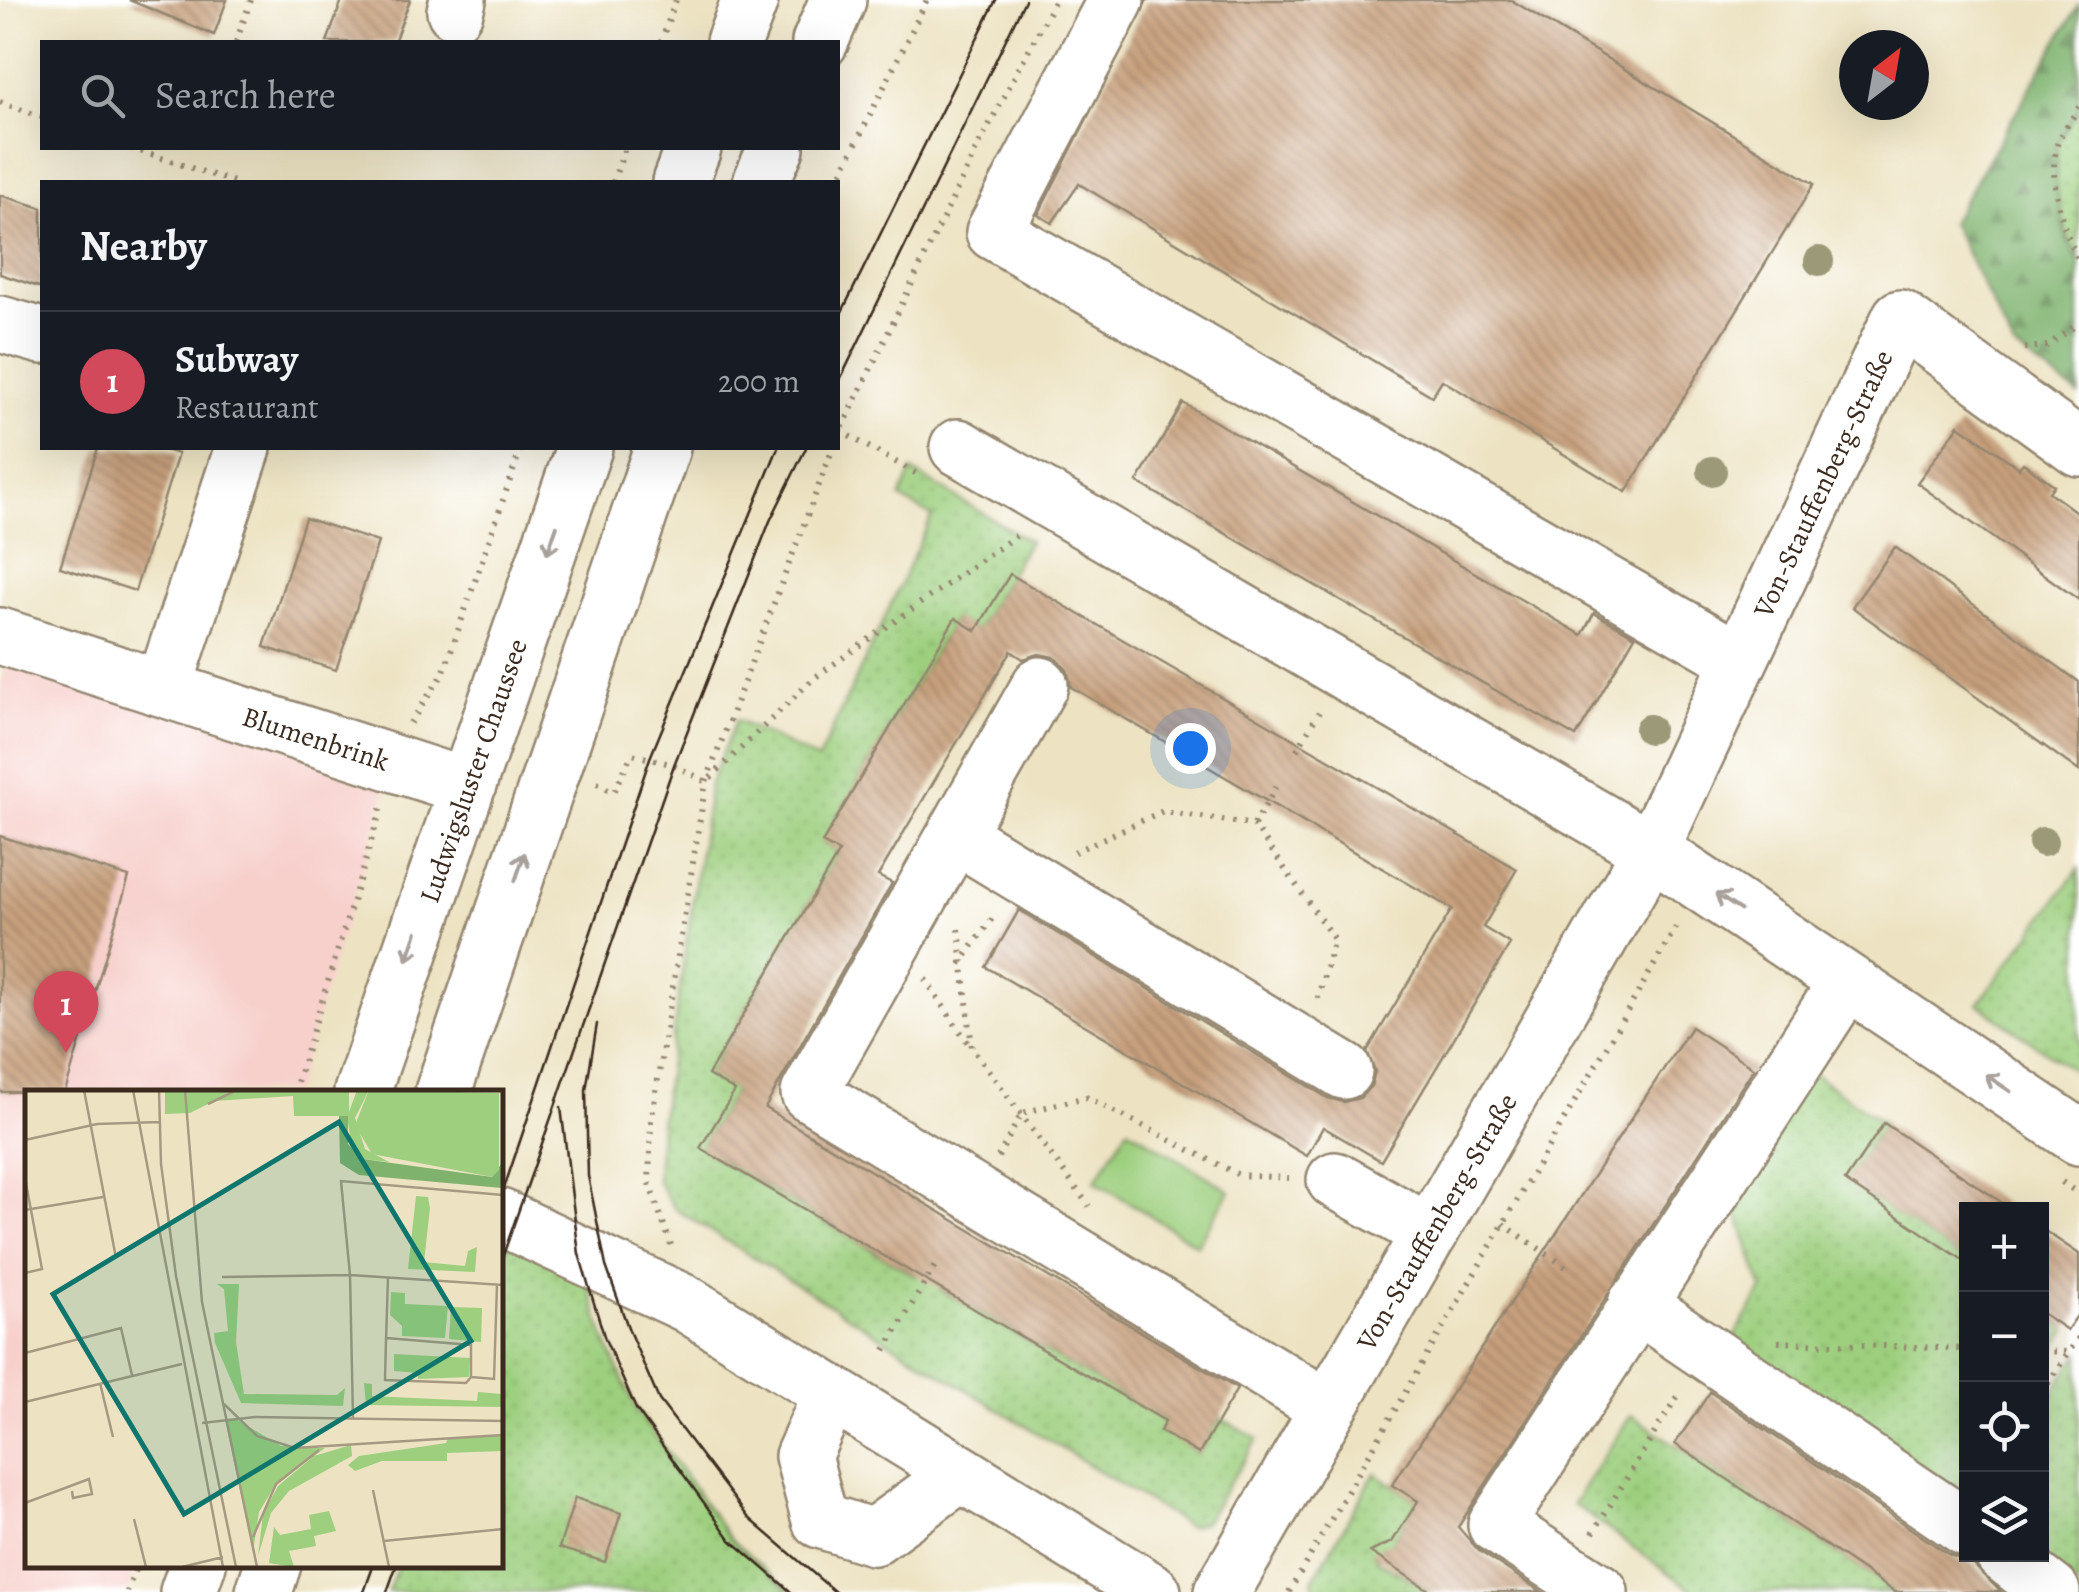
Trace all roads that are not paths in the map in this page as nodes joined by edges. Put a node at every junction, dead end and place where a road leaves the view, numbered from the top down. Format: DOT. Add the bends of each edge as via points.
graph roads {
  1 [pos="750,0"];
  2 [pos="838,0"];
  3 [pos="1116,0"];
  4 [pos="735,40"];
  5 [pos="821,40"];
  6 [pos="692,150"];
  7 [pos="775,150"];
  8 [pos="681,180"];
  9 [pos="762,180"];
  10 [pos="0,324"];
  11 [pos="40,335"];
  12 [pos="2079,448"];
  13 [pos="242,450"];
  14 [pos="583,450"];
  15 [pos="661,450"];
  16 [pos="935,459"];
  17 [pos="0,636"];
  18 [pos="1713,645"];
  19 [pos="1040,685"];
  20 [pos="164,688"];
  21 [pos="467,787"];
  22 [pos="957,836"];
  23 [pos="1651,850"];
  24 [pos="1847,982"];
  25 [pos="1324,1059"];
  26 [pos="363,1090"];
  27 [pos="444,1090"];
  28 [pos="2063,1155"];
  29 [pos="1335,1180"];
  30 [pos="502,1218"];
  31 [pos="1430,1233"];
  32 [pos="1636,1304"];
  33 [pos="831,1394"];
  34 [pos="1328,1408"];
  35 [pos="960,1474"];
  36 [pos="1959,1523"];
  37 [pos="2014,1562"];
  38 [pos="197,1567"];
  39 [pos="273,1567"];
  40 [pos="1584,1582"];
  41 [pos="188,1592"];
  42 [pos="264,1592"];
  43 [pos="1152,1592"];
  44 [pos="1222,1592"];
  45 [pos="2052,1592"];
  1 -- 4 [label="street"];
  2 -- 5 [label="street"];
  3 -- 18 [label="street" via="994,232"];
  6 -- 8 [label="street"];
  7 -- 9 [label="street"];
  10 -- 11 [label="street"];
  12 -- 23 [label="street, Von-Stauffenberg-Straße" via="1900,318"];
  13 -- 20 [label="street"];
  14 -- 21 [label="street, Ludwigsluster Chaussee, one-way"];
  27 -- 15 [label="street, one-way"];
  16 -- 23 [label="street"];
  17 -- 20 [label="street, Blumenbrink"];
  19 -- 22 [label="street"];
  20 -- 21 [label="street, Blumenbrink"];
  21 -- 26 [label="street, Ludwigsluster Chaussee, one-way"];
  22 -- 25 [label="street"];
  22 -- 34 [label="street" via="809,1093"];
  24 -- 23 [label="street, one-way"];
  23 -- 31 [label="street, Von-Stauffenberg-Straße"];
  28 -- 24 [label="street, one-way"];
  24 -- 32 [label="street"];
  29 -- 31 [label="street"];
  30 -- 33 [label="street" via="687,1304"];
  31 -- 34 [label="street, Von-Stauffenberg-Straße"];
  32 -- 36 [label="street"];
  32 -- 40 [label="street" via="1496,1525"];
  33 -- 35 [label="street"];
  33 -- 35 [label="street" via="804,1456 820,1520 873,1537"];
  34 -- 44 [label="street, Von-Stauffenberg-Straße"];
  35 -- 43 [label="street"];
  37 -- 45 [label="street"];
  38 -- 41 [label="street"];
  39 -- 42 [label="street"];
}
